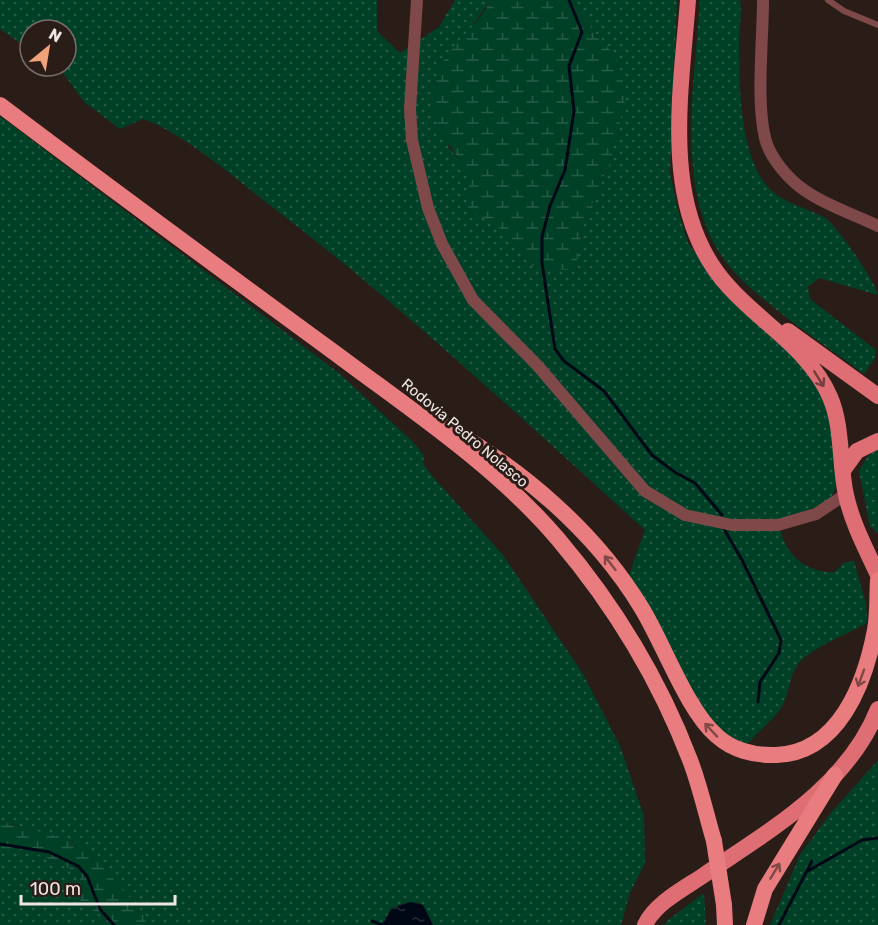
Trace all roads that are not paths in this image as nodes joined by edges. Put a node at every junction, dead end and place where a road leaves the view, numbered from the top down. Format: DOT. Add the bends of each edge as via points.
graph roads {
  1 [pos="417,0"];
  2 [pos="688,0"];
  3 [pos="763,0"];
  4 [pos="828,0"];
  5 [pos="878,26"];
  6 [pos="0,105"];
  7 [pos="878,226"];
  8 [pos="749,307"];
  9 [pos="878,396"];
  10 [pos="409,408"];
  11 [pos="878,441"];
  12 [pos="844,469"];
  13 [pos="846,494"];
  14 [pos="860,536"];
  15 [pos="878,543"];
  16 [pos="878,575"];
  17 [pos="878,580"];
  18 [pos="878,709"];
  19 [pos="836,775"];
  20 [pos="645,925"];
  21 [pos="725,925"];
  22 [pos="754,925"];
  1 -- 13 [label="street" via="410,109 412,140 428,208 442,244 473,300 537,365 645,491 685,515 732,525 778,525 816,514"];
  2 -- 8 [label="main road" via="682,82 682,189 692,229 703,252 728,287"];
  3 -- 7 [label="street" via="762,107 765,139 771,153 807,192"];
  4 -- 5 [label="lane"];
  6 -- 10 [label="highway, Rodovia Pedro Nolasco"];
  8 -- 9 [label="main road"];
  8 -- 12 [label="main road, one-way" via="800,354 830,396"];
  17 -- 10 [label="highway, one-way" via="876,627 869,656 841,719 831,732 801,750 779,755 748,752 717,737 702,721 641,607 610,562 571,520 497,458"];
  10 -- 21 [label="highway, Rodovia Pedro Nolasco, bridge" via="499,481 556,537 645,663 691,762 714,841"];
  11 -- 12 [label="main road" via="857,451"];
  12 -- 13 [label="main road"];
  13 -- 14 [label="main road"];
  14 -- 15 [label="main road"];
  14 -- 16 [label="main road"];
  18 -- 19 [label="main road"];
  19 -- 20 [label="main road" via="802,808 676,894"];
  22 -- 19 [label="highway, one-way" via="765,889"];
}
